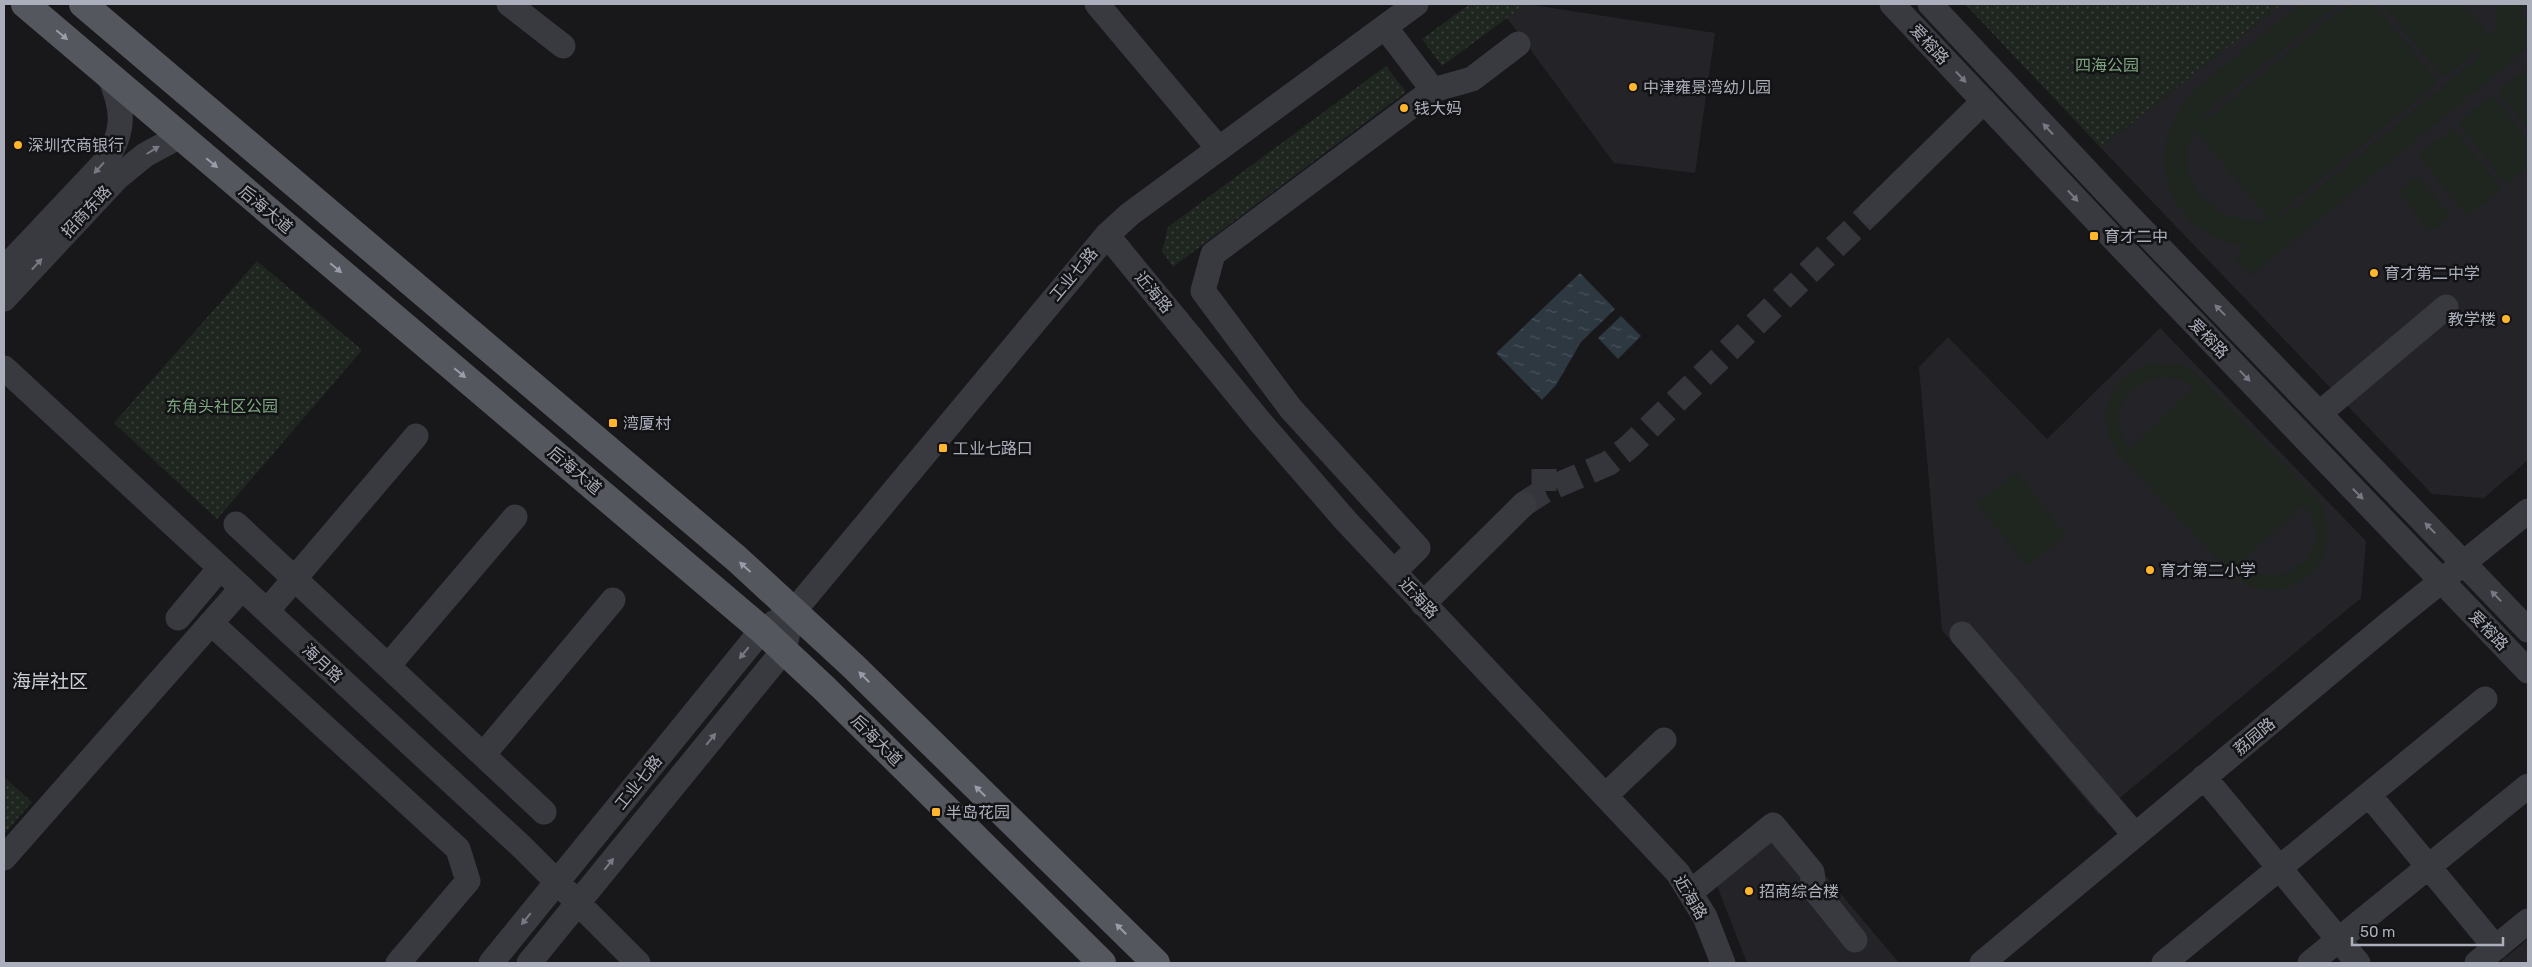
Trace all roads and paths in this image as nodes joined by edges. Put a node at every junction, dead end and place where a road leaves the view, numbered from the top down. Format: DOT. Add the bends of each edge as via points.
graph roads {
  1 [pos="24,4"];
  2 [pos="83,4"];
  3 [pos="509,4"];
  4 [pos="1097,4"];
  5 [pos="1413,4"];
  6 [pos="1892,4"];
  7 [pos="1930,4"];
  8 [pos="105,13"];
  9 [pos="1385,27"];
  10 [pos="1518,44"];
  11 [pos="563,46"];
  12 [pos="109,75"];
  13 [pos="1432,90"];
  14 [pos="1984,101"];
  15 [pos="180,136"];
  16 [pos="1219,149"];
  17 [pos="1871,212"];
  18 [pos="2128,215"];
  19 [pos="2108,234"];
  20 [pos="1107,235"];
  21 [pos="4,269"];
  22 [pos="4,299"];
  23 [pos="2446,307"];
  24 [pos="4,368"];
  25 [pos="2320,413"];
  26 [pos="416,436"];
  27 [pos="1524,504"];
  28 [pos="2528,511"];
  29 [pos="515,516"];
  30 [pos="236,524"];
  31 [pos="2464,563"];
  32 [pos="220,568"];
  33 [pos="1394,572"];
  34 [pos="294,579"];
  35 [pos="2442,580"];
  36 [pos="242,588"];
  37 [pos="614,600"];
  38 [pos="1424,604"];
  39 [pos="794,611"];
  40 [pos="267,612"];
  41 [pos="178,618"];
  42 [pos="211,623"];
  43 [pos="762,630"];
  44 [pos="2528,630"];
  45 [pos="1962,634"];
  46 [pos="784,650"];
  47 [pos="388,666"];
  48 [pos="2528,671"];
  49 [pos="2485,699"];
  50 [pos="1664,740"];
  51 [pos="483,755"];
  52 [pos="2204,777"];
  53 [pos="2528,786"];
  54 [pos="1606,795"];
  55 [pos="2369,795"];
  56 [pos="544,812"];
  57 [pos="2135,835"];
  58 [pos="4,858"];
  59 [pos="2429,867"];
  60 [pos="2280,869"];
  61 [pos="557,882"];
  62 [pos="1692,892"];
  63 [pos="578,902"];
  64 [pos="2528,921"];
  65 [pos="1855,940"];
  66 [pos="2339,940"];
  67 [pos="2486,956"];
  68 [pos="398,963"];
  69 [pos="491,963"];
  70 [pos="529,963"];
  71 [pos="638,963"];
  72 [pos="1102,963"];
  73 [pos="1156,963"];
  74 [pos="1722,963"];
  75 [pos="1982,963"];
  76 [pos="2164,963"];
  77 [pos="2310,963"];
  78 [pos="2358,963"];
  1 -- 12 [label="main road, 后海大道, one-way"];
  2 -- 8 [label="main road"];
  3 -- 11 [label="street"];
  4 -- 16 [label="street"];
  5 -- 9 [label="street, 工业七路"];
  6 -- 14 [label="street, 爱榕路, one-way"];
  18 -- 7 [label="street, 爱榕路, one-way"];
  39 -- 8 [label="main road, one-way"];
  9 -- 13 [label="street"];
  9 -- 16 [label="street, 工业七路"];
  10 -- 13 [label="street" via="1472,79"];
  12 -- 15 [label="main road, 后海大道"];
  12 -- 21 [label="street, 招商东路, one-way" via="121,116 120,132 112,152"];
  13 -- 33 [label="street" via="1213,254 1203,291 1291,409 1418,548"];
  14 -- 17 [label="street"];
  14 -- 19 [label="street, 爱榕路, one-way"];
  22 -- 15 [label="street, 招商东路, one-way" via="118,177 145,155"];
  15 -- 43 [label="main road, 后海大道, one-way"];
  16 -- 20 [label="street, 工业七路" via="1130,214"];
  18 -- 19 [label="street"];
  25 -- 18 [label="street, 爱榕路, one-way"];
  19 -- 35 [label="street, 爱榕路, one-way"];
  20 -- 33 [label="street, 近海路" via="1286,452"];
  20 -- 39 [label="street, 工业七路"];
  23 -- 25 [label="street"];
  24 -- 32 [label="street, 海月路"];
  31 -- 25 [label="street, 爱榕路, one-way"];
  26 -- 34 [label="street"];
  27 -- 38 [label="street"];
  28 -- 31 [label="street, 荔园路"];
  29 -- 47 [label="street"];
  30 -- 34 [label="street"];
  31 -- 35 [label="street, 荔园路"];
  44 -- 31 [label="street, 爱榕路, one-way"];
  32 -- 36 [label="street, 海月路"];
  32 -- 41 [label="street"];
  33 -- 38 [label="street, 近海路"];
  34 -- 40 [label="street"];
  34 -- 47 [label="street"];
  35 -- 48 [label="street, 爱榕路"];
  35 -- 52 [label="street, 荔园路"];
  36 -- 40 [label="street, 海月路"];
  36 -- 42 [label="street"];
  37 -- 51 [label="street"];
  38 -- 54 [label="street, 近海路"];
  39 -- 43 [label="street, 工业七路"];
  39 -- 46 [label="street, 工业七路"];
  73 -- 39 [label="main road, one-way"];
  40 -- 61 [label="street, 海月路"];
  42 -- 58 [label="street"];
  42 -- 68 [label="street" via="458,850 468,881"];
  43 -- 46 [label="main road, 后海大道"];
  43 -- 61 [label="street, 工业七路, one-way"];
  45 -- 57 [label="street"];
  63 -- 46 [label="street, 工业七路, one-way"];
  46 -- 72 [label="main road, 后海大道"];
  47 -- 51 [label="street"];
  49 -- 55 [label="street"];
  50 -- 54 [label="street"];
  51 -- 56 [label="street"];
  52 -- 57 [label="street, 荔园路"];
  52 -- 60 [label="street"];
  53 -- 59 [label="street"];
  54 -- 62 [label="street, 近海路" via="1648,838"];
  55 -- 59 [label="street"];
  55 -- 60 [label="street"];
  57 -- 75 [label="street, 荔园路"];
  59 -- 66 [label="street"];
  59 -- 67 [label="street"];
  60 -- 66 [label="street"];
  60 -- 76 [label="street"];
  61 -- 63 [label="street, 海月路"];
  61 -- 69 [label="street, 工业七路, one-way"];
  62 -- 65 [label="street" via="1773,825 1812,872 1814,889"];
  62 -- 74 [label="street, 近海路"];
  63 -- 70 [label="street, 工业七路"];
  63 -- 71 [label="street, 海月路"];
  64 -- 67 [label="street"];
  66 -- 77 [label="street"];
  66 -- 78 [label="street"];
}
